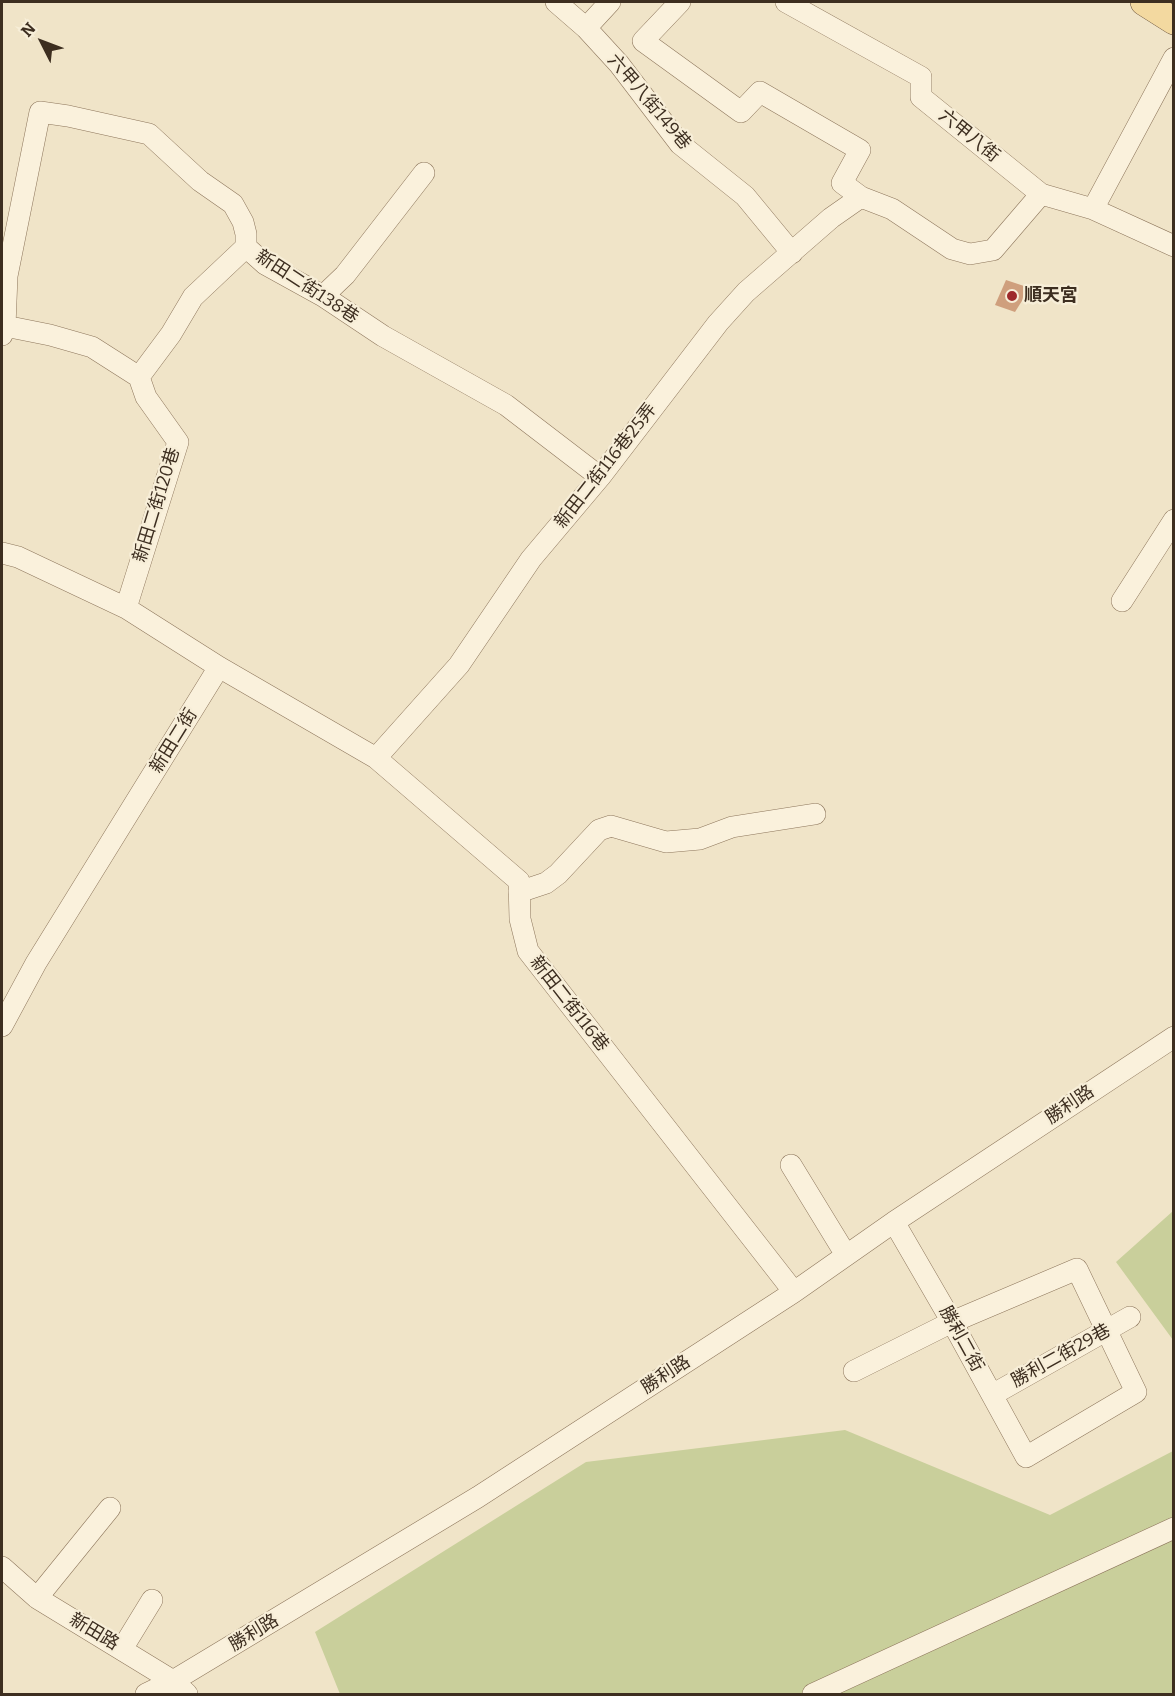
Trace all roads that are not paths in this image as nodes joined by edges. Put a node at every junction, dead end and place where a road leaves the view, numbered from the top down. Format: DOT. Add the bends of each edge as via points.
graph roads {
  1 [pos="556,2"];
  2 [pos="610,2"];
  3 [pos="680,2"];
  4 [pos="786,2"];
  5 [pos="1144,2"];
  6 [pos="1173,21"];
  7 [pos="586,28"];
  8 [pos="643,41"];
  9 [pos="1173,58"];
  10 [pos="619,64"];
  11 [pos="424,173"];
  12 [pos="1041,194"];
  13 [pos="861,197"];
  14 [pos="1093,208"];
  15 [pos="1173,246"];
  16 [pos="246,247"];
  17 [pos="792,254"];
  18 [pos="5,266"];
  19 [pos="323,296"];
  20 [pos="3,331"];
  21 [pos="139,377"];
  22 [pos="600,477"];
  23 [pos="1173,520"];
  24 [pos="2,553"];
  25 [pos="1122,601"];
  26 [pos="126,608"];
  27 [pos="219,667"];
  28 [pos="376,758"];
  29 [pos="814,814"];
  30 [pos="519,892"];
  31 [pos="2,1026"];
  32 [pos="1173,1037"];
  33 [pos="791,1165"];
  34 [pos="894,1222"];
  35 [pos="846,1255"];
  36 [pos="794,1292"];
  37 [pos="1130,1317"];
  38 [pos="952,1322"];
  39 [pos="1107,1331"];
  40 [pos="854,1371"];
  41 [pos="992,1395"];
  42 [pos="110,1508"];
  43 [pos="1173,1528"];
  44 [pos="2,1567"];
  45 [pos="37,1598"];
  46 [pos="152,1600"];
  47 [pos="122,1649"];
  48 [pos="180,1688"];
  49 [pos="146,1695"];
  50 [pos="813,1695"];
  1 -- 7 [label="street, 六甲八街149巷"];
  2 -- 7 [label="street"];
  3 -- 8 [label="street"];
  4 -- 12 [label="street, 六甲八街" via="921,77 921,97"];
  5 -- 6 [label="main road"];
  7 -- 10 [label="street, 六甲八街149巷"];
  8 -- 10 [label="street"];
  8 -- 13 [label="street" via="741,112 760,92 860,150 842,183"];
  9 -- 14 [label="street"];
  10 -- 17 [label="street, 六甲八街149巷" via="680,144 745,196"];
  11 -- 19 [label="street" via="345,275"];
  12 -- 13 [label="street" via="993,250 970,254 952,249 892,209"];
  12 -- 14 [label="street, 六甲八街"];
  13 -- 17 [label="street, 新田二街116巷25弄"];
  14 -- 15 [label="street, 六甲八街"];
  16 -- 18 [label="street, 新田二街138巷" via="243,222 233,204 200,181 149,134 40,112"];
  16 -- 19 [label="street, 新田二街138巷" via="265,264"];
  16 -- 21 [label="street" via="194,297"];
  17 -- 22 [label="street, 新田二街116巷25弄" via="746,292 718,323"];
  18 -- 20 [label="street, 新田二街138巷"];
  19 -- 22 [label="street, 新田二街138巷" via="383,336 506,405"];
  20 -- 21 [label="street" via="50,335 92,347"];
  21 -- 26 [label="street, 新田二街120巷" via="146,398 178,442"];
  22 -- 28 [label="street, 新田二街116巷25弄" via="531,559 459,665"];
  23 -- 25 [label="street"];
  24 -- 26 [label="street"];
  26 -- 27 [label="street"];
  27 -- 28 [label="street, 新田二街116巷"];
  27 -- 31 [label="street, 新田二街" via="36,963"];
  28 -- 30 [label="street, 新田二街116巷" via="519,881"];
  29 -- 30 [label="street" via="732,827 700,839 666,842 611,826 599,830 546,883"];
  30 -- 36 [label="street, 新田二街116巷" via="520,919 528,951"];
  32 -- 34 [label="street, 勝利路"];
  33 -- 35 [label="street"];
  34 -- 35 [label="street, 勝利路"];
  34 -- 38 [label="street, 勝利二街"];
  35 -- 36 [label="street, 勝利路"];
  36 -- 48 [label="street, 勝利路"];
  37 -- 39 [label="street, 勝利二街29巷"];
  38 -- 39 [label="street" via="1077,1269"];
  38 -- 40 [label="street"];
  38 -- 41 [label="street, 勝利二街"];
  39 -- 41 [label="street, 勝利二街29巷"];
  39 -- 41 [label="street, 勝利二街" via="1136,1392 1026,1457"];
  42 -- 45 [label="street"];
  43 -- 50 [label="street"];
  44 -- 45 [label="street, 新田路"];
  45 -- 47 [label="street, 新田路"];
  46 -- 47 [label="street"];
  47 -- 48 [label="street, 新田路"];
  48 -- 49 [label="street, 勝利路"];
}
